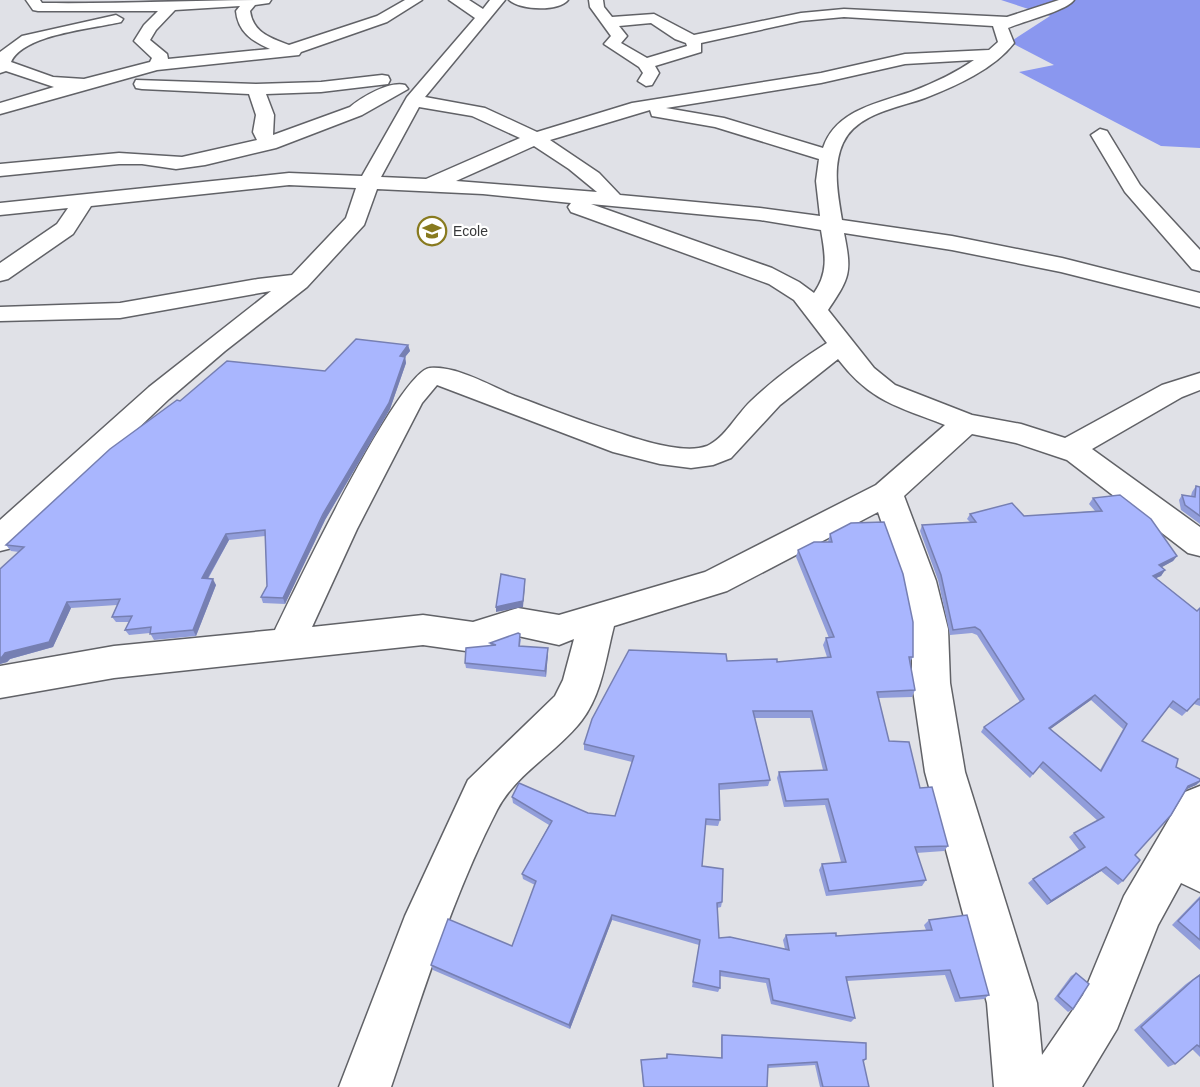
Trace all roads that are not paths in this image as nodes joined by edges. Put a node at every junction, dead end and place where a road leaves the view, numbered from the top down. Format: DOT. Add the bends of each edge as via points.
graph roads {
  1 [pos="415,0"];
  2 [pos="456,0"];
  3 [pos="516,0"];
  4 [pos="561,0"];
  5 [pos="596,0"];
  6 [pos="892,0"];
  7 [pos="1067,0"];
  8 [pos="258,1"];
  9 [pos="36,3"];
  10 [pos="173,3"];
  11 [pos="133,8"];
  12 [pos="490,9"];
  13 [pos="890,16"];
  14 [pos="610,22"];
  15 [pos="1009,22"];
  16 [pos="899,31"];
  17 [pos="27,39"];
  18 [pos="693,40"];
  19 [pos="290,50"];
  20 [pos="994,54"];
  21 [pos="313,60"];
  22 [pos="2,61"];
  23 [pos="645,64"];
  24 [pos="156,65"];
  25 [pos="337,68"];
  26 [pos="859,69"];
  27 [pos="382,80"];
  28 [pos="84,84"];
  29 [pos="256,89"];
  30 [pos="411,95"];
  31 [pos="900,101"];
  32 [pos="632,108"];
  33 [pos="0,109"];
  34 [pos="1100,135"];
  35 [pos="533,139"];
  36 [pos="279,150"];
  37 [pos="827,154"];
  38 [pos="0,170"];
  39 [pos="307,179"];
  40 [pos="369,181"];
  41 [pos="431,184"];
  42 [pos="557,197"];
  43 [pos="613,200"];
  44 [pos="83,202"];
  45 [pos="0,209"];
  46 [pos="833,225"];
  47 [pos="1200,264"];
  48 [pos="0,274"];
  49 [pos="299,282"];
  50 [pos="1198,298"];
  51 [pos="814,312"];
  52 [pos="0,314"];
  53 [pos="840,346"];
  54 [pos="1200,381"];
  55 [pos="966,423"];
  56 [pos="1069,449"];
  57 [pos="887,493"];
  58 [pos="0,539"];
  59 [pos="1200,544"];
  60 [pos="598,616"];
  61 [pos="286,644"];
  62 [pos="0,682"];
  63 [pos="1200,806"];
  64 [pos="1187,862"];
  65 [pos="364,1087"];
  66 [pos="1020,1087"];
  67 [pos="1052,1087"];
  1 -- 19 [label="street" via="382,19"];
  2 -- 12 [label="street"];
  3 -- 4 [label="street" via="552,6"];
  5 -- 14 [label="street"];
  6 -- 13 [label="street"];
  7 -- 15 [label="street" via="1060,6"];
  8 -- 10 [label="street"];
  8 -- 19 [label="street" via="243,11 244,26 249,33"];
  9 -- 11 [label="street"];
  9 -- 17 [label="street"];
  10 -- 11 [label="street"];
  10 -- 24 [label="street" via="142,40 161,57"];
  11 -- 17 [label="street" via="103,23"];
  12 -- 30 [label="street"];
  13 -- 15 [label="street"];
  13 -- 16 [label="street"];
  13 -- 18 [label="street" via="844,13 801,17"];
  14 -- 18 [label="street" via="654,18"];
  14 -- 23 [label="street" via="619,36 612,44"];
  15 -- 20 [label="street" via="1000,26 1006,43"];
  17 -- 22 [label="street"];
  18 -- 23 [label="street" via="695,49"];
  19 -- 21 [label="street"];
  19 -- 24 [label="street"];
  20 -- 26 [label="street" via="893,54"];
  20 -- 31 [label="street" via="980,66"];
  22 -- 28 [label="street" via="51,82"];
  23 -- 32 [label="street" via="651,73"];
  24 -- 28 [label="street"];
  25 -- 27 [label="street"];
  26 -- 31 [label="street"];
  26 -- 32 [label="street"];
  27 -- 29 [label="street"];
  27 -- 30 [label="street"];
  28 -- 29 [label="street"];
  28 -- 33 [label="street"];
  29 -- 36 [label="street" via="266,116 262,132"];
  30 -- 35 [label="street" via="488,115"];
  30 -- 36 [label="street" via="356,111"];
  30 -- 40 [label="street"];
  31 -- 37 [label="street" via="855,117"];
  32 -- 35 [label="street"];
  32 -- 37 [label="street" via="718,122"];
  34 -- 47 [label="street" via="1132,188"];
  35 -- 41 [label="street"];
  35 -- 43 [label="street" via="599,181"];
  36 -- 38 [label="street" via="179,164 138,158"];
  36 -- 39 [label="street"];
  37 -- 46 [label="street" via="825,168"];
  39 -- 40 [label="street"];
  39 -- 44 [label="street"];
  40 -- 41 [label="street"];
  40 -- 49 [label="street" via="356,220"];
  41 -- 42 [label="street"];
  42 -- 43 [label="street"];
  42 -- 51 [label="street" via="632,229 767,274 803,295"];
  43 -- 46 [label="street"];
  44 -- 45 [label="street"];
  44 -- 48 [label="street" via="65,229"];
  46 -- 50 [label="street" via="952,243"];
  46 -- 51 [label="street" via="838,266 835,281"];
  49 -- 52 [label="street" via="260,284 137,309 85,314"];
  49 -- 58 [label="street" via="159,393"];
  51 -- 53 [label="street"];
  53 -- 55 [label="street" via="885,391"];
  53 -- 61 [label="street" via="760,407 726,446 703,458 648,452 603,439 449,379 430,376 410,400 340,529"];
  54 -- 56 [label="street" via="1172,392"];
  55 -- 56 [label="street"];
  55 -- 57 [label="street"];
  56 -- 59 [label="street"];
  57 -- 60 [label="street" via="715,582"];
  57 -- 66 [label="street" via="919,580 930,629 931,683 945,772 1012,1002"];
  60 -- 61 [label="street" via="559,630 518,622 473,637 423,630"];
  60 -- 65 [label="street" via="582,681 569,708 483,794 421,932"];
  61 -- 62 [label="street" via="114,662"];
  63 -- 64 [label="street"];
  64 -- 67 [label="street" via="1140,912 1100,1012"];
}
